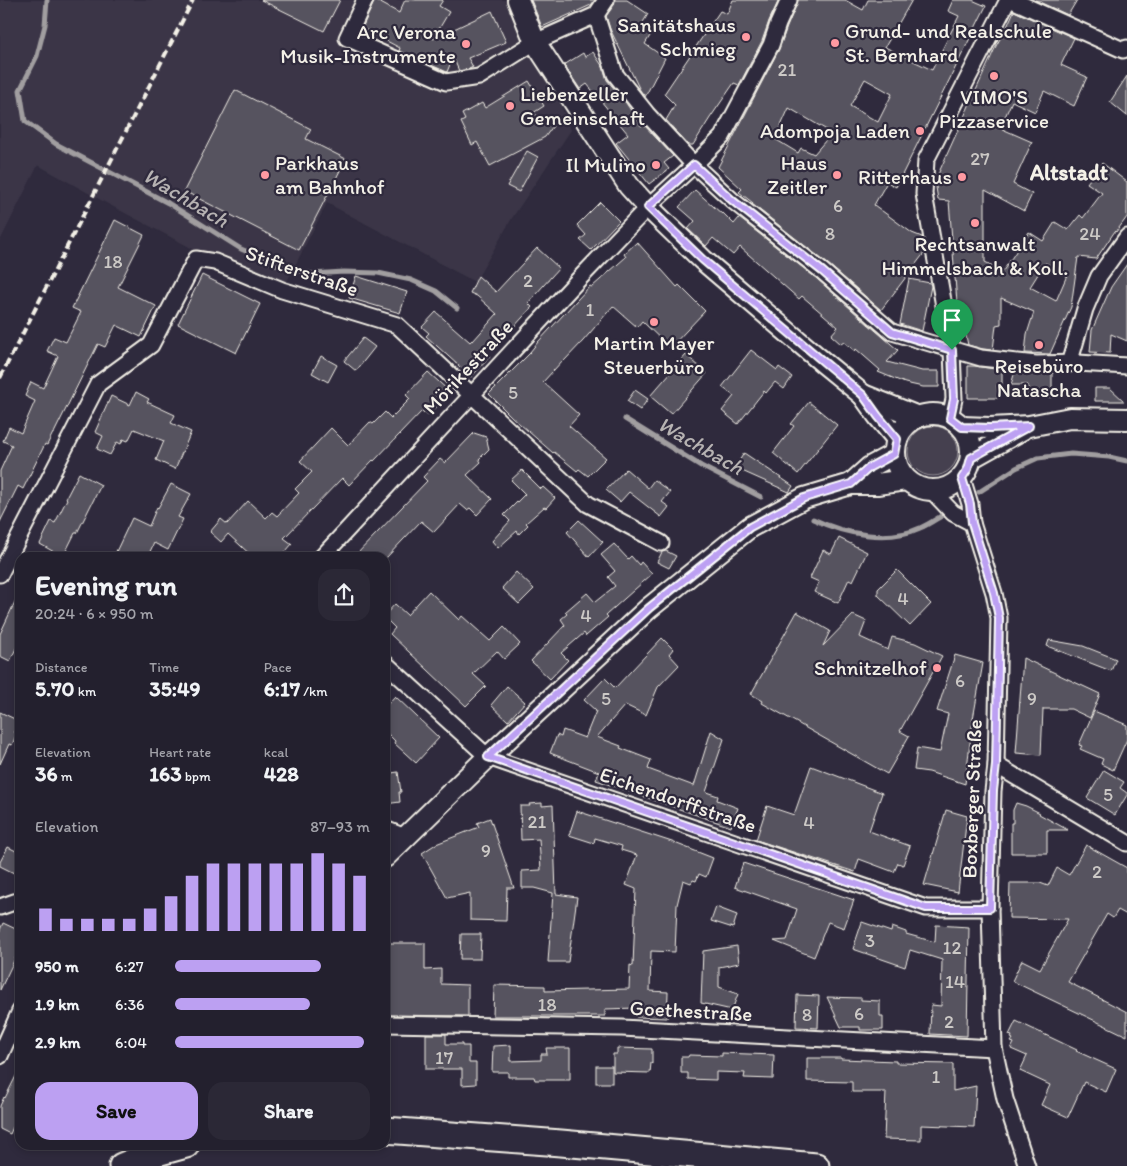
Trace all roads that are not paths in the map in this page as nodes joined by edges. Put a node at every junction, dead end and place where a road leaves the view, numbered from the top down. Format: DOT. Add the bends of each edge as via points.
graph roads {
  1 [pos="365,0"];
  2 [pos="518,0"];
  3 [pos="606,0"];
  4 [pos="789,0"];
  5 [pos="1008,0"];
  6 [pos="1012,0"];
  7 [pos="596,15"];
  8 [pos="535,42"];
  9 [pos="1127,48"];
  10 [pos="694,165"];
  11 [pos="648,207"];
  12 [pos="1127,237"];
  13 [pos="952,350"];
  14 [pos="1069,364"];
  15 [pos="1127,366"];
  16 [pos="472,394"];
  17 [pos="863,395"];
  18 [pos="918,417"];
  19 [pos="1127,419"];
  20 [pos="956,422"];
  21 [pos="1029,426"];
  22 [pos="896,446"];
  23 [pos="971,458"];
  24 [pos="962,478"];
  25 [pos="906,480"];
  26 [pos="851,484"];
  27 [pos="932,491"];
  28 [pos="972,523"];
  29 [pos="661,543"];
  30 [pos="326,552"];
  31 [pos="0,574"];
  32 [pos="390,668"];
  33 [pos="488,757"];
  34 [pos="996,765"];
  35 [pos="390,831"];
  36 [pos="405,837"];
  37 [pos="1127,844"];
  38 [pos="390,852"];
  39 [pos="15,902"];
  40 [pos="0,907"];
  41 [pos="990,908"];
  42 [pos="15,1022"];
  43 [pos="390,1024"];
  44 [pos="994,1048"];
  45 [pos="0,1056"];
  46 [pos="390,1130"];
  47 [pos="150,1150"];
  48 [pos="122,1166"];
  49 [pos="816,1166"];
  50 [pos="1027,1166"];
  1 -- 8 [label="street" via="347,38 446,82 479,77"];
  2 -- 8 [label="street"];
  3 -- 7 [label="street"];
  4 -- 10 [label="street, Mörikestraße" via="772,45 722,137"];
  5 -- 13 [label="street" via="926,160 924,194"];
  6 -- 9 [label="street" via="1123,50"];
  7 -- 8 [label="street"];
  7 -- 10 [label="street" via="615,74 646,114"];
  8 -- 11 [label="street" via="629,186"];
  10 -- 11 [label="street, Mörikestraße"];
  10 -- 13 [label="street" via="892,332"];
  11 -- 16 [label="street, Mörikestraße"];
  11 -- 17 [label="street" via="703,260"];
  12 -- 14 [label="street" via="1098,276"];
  13 -- 14 [label="street" via="981,358"];
  13 -- 20 [label="street"];
  14 -- 15 [label="street"];
  16 -- 29 [label="street, Stifterstraße" via="588,504"];
  16 -- 30 [label="street, Mörikestraße"];
  16 -- 31 [label="street, Stifterstraße" via="397,325 282,290 215,262 196,259 151,345 98,384"];
  17 -- 18 [label="street"];
  17 -- 22 [label="street"];
  18 -- 20 [label="street" via="940,414"];
  18 -- 22 [label="street" via="902,430"];
  19 -- 21 [label="street" via="1070,418"];
  20 -- 21 [label="street" via="990,428"];
  20 -- 23 [label="street" via="968,436"];
  21 -- 23 [label="street"];
  22 -- 25 [label="street" via="896,463"];
  22 -- 26 [label="street"];
  23 -- 24 [label="street"];
  24 -- 27 [label="street" via="948,488"];
  24 -- 28 [label="street, Boxberger Straße"];
  25 -- 26 [label="street"];
  25 -- 27 [label="street" via="922,490"];
  26 -- 33 [label="street" via="804,498 750,527 649,608"];
  27 -- 28 [label="street" via="953,513"];
  28 -- 34 [label="street, Boxberger Straße" via="999,618"];
  32 -- 33 [label="street, Eichendorffstraße"];
  33 -- 36 [label="street"];
  33 -- 41 [label="street, Eichendorffstraße" via="926,908"];
  34 -- 37 [label="street"];
  34 -- 41 [label="street, Boxberger Straße"];
  35 -- 36 [label="street"];
  36 -- 38 [label="street"];
  39 -- 40 [label="street"];
  41 -- 44 [label="street, Boxberger Straße"];
  42 -- 45 [label="street"];
  43 -- 44 [label="street, Goethestraße" via="622,1028"];
  44 -- 50 [label="street, Boxberger Straße" via="1005,1100"];
  46 -- 49 [label="main road"];
  47 -- 48 [label="main road"];
}
